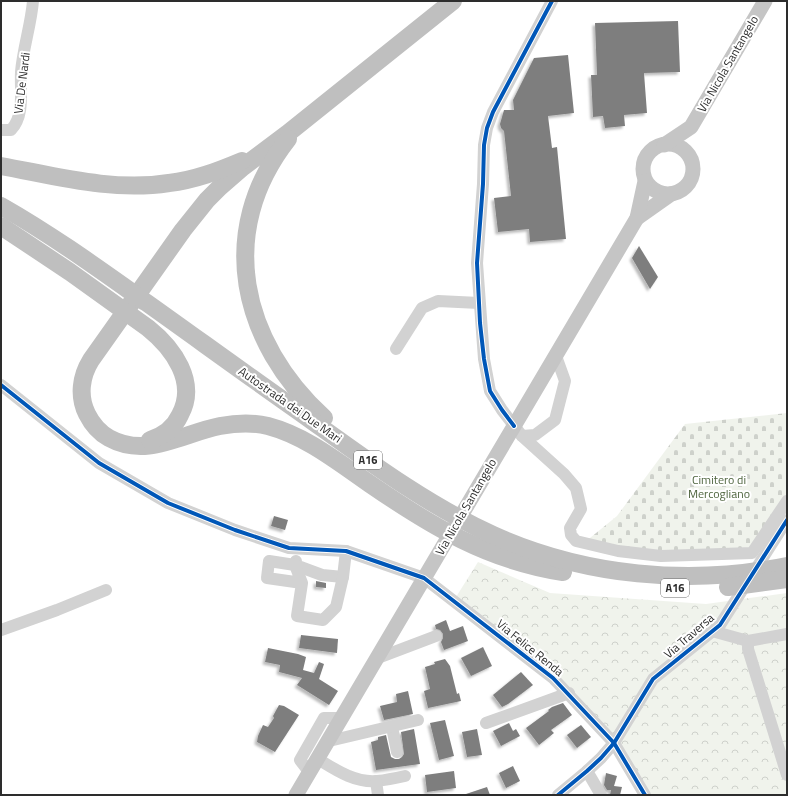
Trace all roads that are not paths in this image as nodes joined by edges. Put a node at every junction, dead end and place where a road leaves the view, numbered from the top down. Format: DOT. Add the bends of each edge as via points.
graph roads {
  1 [pos="33,1"];
  2 [pos="453,1"];
  3 [pos="552,1"];
  4 [pos="765,1"];
  5 [pos="307,117"];
  6 [pos="691,127"];
  7 [pos="1,130"];
  8 [pos="664,145"];
  9 [pos="259,154"];
  10 [pos="692,165"];
  11 [pos="1,166"];
  12 [pos="646,181"];
  13 [pos="671,194"];
  14 [pos="1,206"];
  15 [pos="637,218"];
  16 [pos="1,220"];
  17 [pos="1,226"];
  18 [pos="479,303"];
  19 [pos="396,349"];
  20 [pos="556,356"];
  21 [pos="1,385"];
  22 [pos="518,431"];
  23 [pos="132,445"];
  24 [pos="787,501"];
  25 [pos="787,520"];
  26 [pos="494,535"];
  27 [pos="297,548"];
  28 [pos="346,551"];
  29 [pos="295,565"];
  30 [pos="787,566"];
  31 [pos="563,572"];
  32 [pos="426,575"];
  33 [pos="343,577"];
  34 [pos="787,579"];
  35 [pos="302,583"];
  36 [pos="106,590"];
  37 [pos="716,628"];
  38 [pos="1,630"];
  39 [pos="787,634"];
  40 [pos="436,636"];
  41 [pos="748,641"];
  42 [pos="378,658"];
  43 [pos="569,693"];
  44 [pos="342,718"];
  45 [pos="418,720"];
  46 [pos="486,723"];
  47 [pos="392,727"];
  48 [pos="329,741"];
  49 [pos="614,743"];
  50 [pos="397,752"];
  51 [pos="318,759"];
  52 [pos="588,771"];
  53 [pos="310,773"];
  54 [pos="787,775"];
  55 [pos="405,776"];
  56 [pos="376,781"];
  57 [pos="296,795"];
  58 [pos="378,795"];
  59 [pos="558,795"];
  60 [pos="601,795"];
  61 [pos="645,795"];
  1 -- 7 [label="street, Via De Nardi" via="21,72 18,118 12,130"];
  2 -- 5 [label="highway"];
  3 -- 18 [label="street" via="487,128 477,263"];
  4 -- 6 [label="main road, Via Nicola Santangelo"];
  5 -- 9 [label="highway"];
  5 -- 26 [label="highway" via="269,167 258,190 250,219 246,259 247,285 264,340 280,368 301,395 336,429"];
  6 -- 8 [label="main road, Via Nicola Santangelo"];
  6 -- 10 [label="main road, Via Nicola Santangelo"];
  8 -- 10 [label="main road" via="679,147 690,158"];
  8 -- 12 [label="main road, Via Nicola Santangelo" via="656,147 645,158 643,174"];
  9 -- 11 [label="highway" via="196,178 140,186 107,185"];
  9 -- 23 [label="highway" via="207,200 183,230 99,347 86,371 82,384 84,410 99,431 114,440"];
  10 -- 13 [label="main road, Via Nicola Santangelo" via="690,180 686,186"];
  12 -- 13 [label="main road" via="656,192"];
  12 -- 15 [label="main road, Via Nicola Santangelo"];
  13 -- 15 [label="main road, Via Nicola Santangelo"];
  14 -- 26 [label="highway, Autostrada dei Due Mari / A16" via="82,257 389,474 448,511"];
  15 -- 20 [label="main road, Via Nicola Santangelo"];
  16 -- 31 [label="highway, Autostrada dei Due Mari / A16" via="74,266 412,504 488,546"];
  17 -- 23 [label="highway" via="148,328 164,342 177,360 186,386 186,402 181,415 173,426 160,436"];
  18 -- 19 [label="street" via="438,301 422,308"];
  18 -- 22 [label="street" via="484,360 490,391"];
  20 -- 22 [label="main road, Via Nicola Santangelo"];
  20 -- 22 [label="street" via="564,381 555,420 535,435"];
  21 -- 27 [label="street, Via Felice Renda" via="99,463 168,503 235,530 289,548"];
  22 -- 24 [label="street" via="576,488 581,509 570,528 571,535 576,541 618,551 661,556 752,553"];
  22 -- 32 [label="main road, Via Nicola Santangelo" via="478,486"];
  23 -- 31 [label="highway" via="154,446 209,428 233,424 256,424 276,429 318,448 409,510 462,541 515,562 538,569"];
  25 -- 37 [label="street, Via Traversa"];
  26 -- 30 [label="highway, Autostrada dei Due Mari / A16" via="565,560 640,574 717,575"];
  27 -- 28 [label="street, Via Felice Renda"];
  27 -- 29 [label="street"];
  28 -- 32 [label="street, Via Felice Renda"];
  28 -- 33 [label="street"];
  29 -- 33 [label="street" via="322,575"];
  29 -- 35 [label="street"];
  29 -- 35 [label="street" via="269,561 267,578"];
  31 -- 34 [label="highway, Autostrada dei Due Mari / A16" via="611,582 671,588 736,586"];
  32 -- 42 [label="main road, Via Nicola Santangelo"];
  32 -- 43 [label="street, Via Felice Renda" via="554,678"];
  33 -- 35 [label="street" via="336,607 323,620 298,616"];
  36 -- 38 [label="street"];
  37 -- 41 [label="street"];
  37 -- 49 [label="street, Via Traversa" via="653,679"];
  39 -- 41 [label="street"];
  40 -- 42 [label="street"];
  41 -- 54 [label="street" via="748,649"];
  42 -- 44 [label="main road, Via Nicola Santangelo"];
  43 -- 46 [label="street"];
  43 -- 49 [label="street, Via Felice Renda"];
  44 -- 48 [label="main road, Via Nicola Santangelo"];
  44 -- 53 [label="street" via="324,718 310,740 300,760"];
  45 -- 47 [label="street"];
  47 -- 48 [label="street"];
  47 -- 50 [label="street"];
  48 -- 51 [label="main road, Via Nicola Santangelo"];
  49 -- 52 [label="street, Via Traversa"];
  49 -- 61 [label="street, Via Felice Renda"];
  51 -- 53 [label="main road, Via Nicola Santangelo"];
  51 -- 56 [label="street" via="353,778"];
  52 -- 59 [label="street, Via Traversa"];
  52 -- 60 [label="street"];
  53 -- 57 [label="main road, Via Nicola Santangelo"];
  55 -- 56 [label="street"];
  56 -- 58 [label="street"];
}
